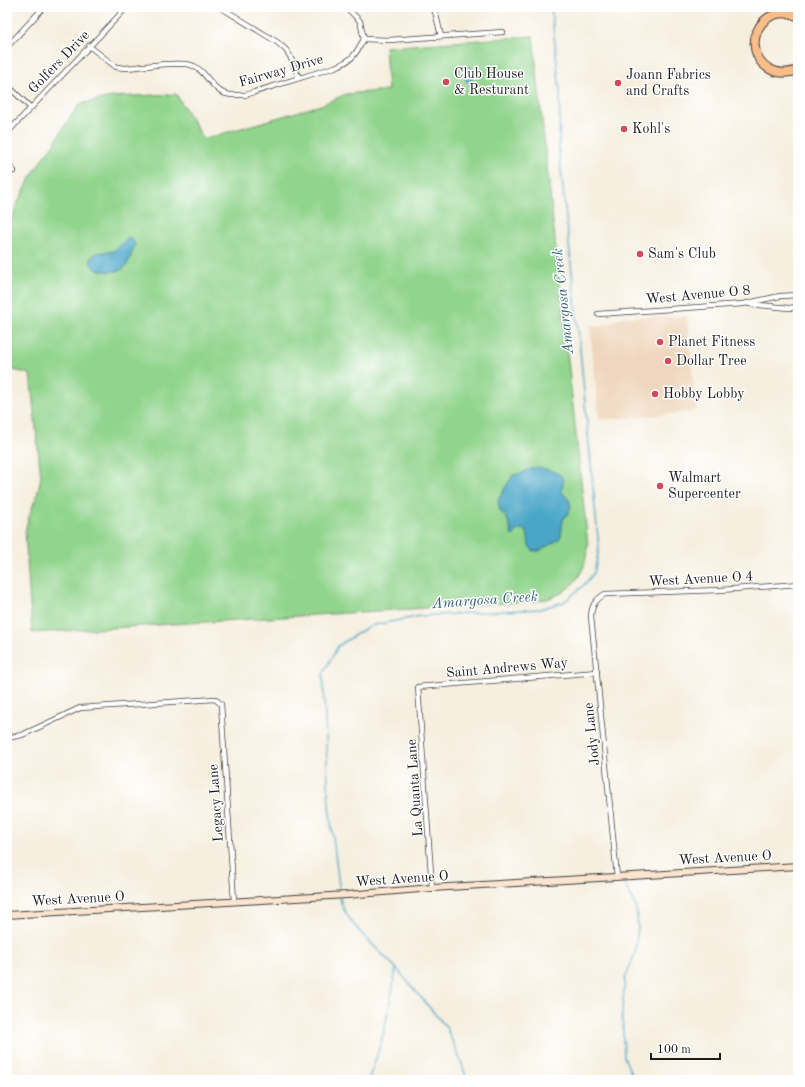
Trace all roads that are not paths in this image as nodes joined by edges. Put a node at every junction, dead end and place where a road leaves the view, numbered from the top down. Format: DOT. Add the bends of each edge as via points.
graph roads {
  1 [pos="44,7"];
  2 [pos="126,7"];
  3 [pos="220,7"];
  4 [pos="346,7"];
  5 [pos="432,7"];
  6 [pos="798,16"];
  7 [pos="503,32"];
  8 [pos="441,36"];
  9 [pos="364,39"];
  10 [pos="90,46"];
  11 [pos="7,47"];
  12 [pos="798,70"];
  13 [pos="299,78"];
  14 [pos="7,85"];
  15 [pos="31,108"];
  16 [pos="7,133"];
  17 [pos="7,164"];
  18 [pos="14,171"];
  19 [pos="798,294"];
  20 [pos="743,304"];
  21 [pos="798,307"];
  22 [pos="598,314"];
  23 [pos="798,584"];
  24 [pos="605,594"];
  25 [pos="597,672"];
  26 [pos="418,687"];
  27 [pos="7,738"];
  28 [pos="798,866"];
  29 [pos="617,877"];
  30 [pos="432,888"];
  31 [pos="234,901"];
  32 [pos="7,915"];
  1 -- 11 [label="street"];
  2 -- 10 [label="street, Golfers Drive"];
  3 -- 13 [label="street" via="286,50"];
  4 -- 9 [label="street" via="360,21"];
  5 -- 8 [label="street"];
  6 -- 12 [label="highway" via="784,13 770,16 760,25 755,43 757,54 764,65 783,73"];
  7 -- 8 [label="street"];
  8 -- 9 [label="street"];
  9 -- 13 [label="street, Fairway Drive" via="356,54 347,62"];
  10 -- 13 [label="street, Fairway Drive" via="116,67 181,64 192,66 216,88 233,95 245,95"];
  10 -- 15 [label="street, Golfers Drive"];
  14 -- 15 [label="street"];
  15 -- 16 [label="street, Golfers Drive"];
  17 -- 18 [label="street"];
  19 -- 20 [label="street, West Avenue O 8"];
  20 -- 21 [label="street"];
  20 -- 22 [label="street, West Avenue O 8"];
  23 -- 24 [label="street, West Avenue O 4" via="721,590"];
  24 -- 25 [label="street, Jody Lane" via="595,601 591,616"];
  25 -- 26 [label="street, Saint Andrews Way"];
  25 -- 29 [label="street, Jody Lane"];
  26 -- 30 [label="street, La Quanta Lane"];
  27 -- 31 [label="street, Legacy Lane" via="22,735 80,708 215,699 221,704"];
  28 -- 29 [label="main road, West Avenue O"];
  29 -- 30 [label="main road, West Avenue O"];
  30 -- 31 [label="main road, West Avenue O"];
  31 -- 32 [label="main road, West Avenue O"];
}
